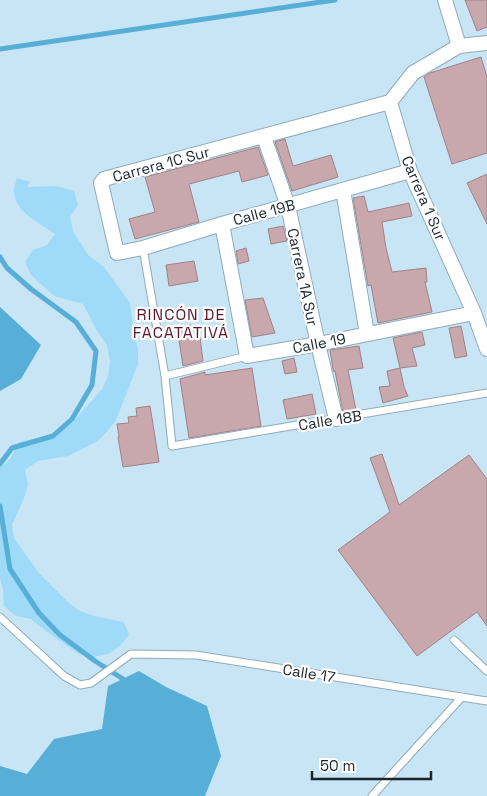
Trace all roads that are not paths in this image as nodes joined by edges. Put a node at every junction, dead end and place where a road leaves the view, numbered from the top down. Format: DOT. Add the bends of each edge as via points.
graph roads {
  1 [pos="445,0"];
  2 [pos="487,43"];
  3 [pos="459,46"];
  4 [pos="390,102"];
  5 [pos="264,136"];
  6 [pos="410,171"];
  7 [pos="343,190"];
  8 [pos="288,206"];
  9 [pos="222,224"];
  10 [pos="143,248"];
  11 [pos="118,254"];
  12 [pos="474,312"];
  13 [pos="367,334"];
  14 [pos="318,344"];
  15 [pos="487,349"];
  16 [pos="247,356"];
  17 [pos="165,376"];
  18 [pos="487,393"];
  19 [pos="336,419"];
  20 [pos="0,616"];
  21 [pos="454,640"];
  22 [pos="487,671"];
  23 [pos="462,697"];
  24 [pos="487,701"];
  25 [pos="372,796"];
  1 -- 3 [label="street"];
  2 -- 3 [label="street"];
  3 -- 4 [label="street" via="413,73"];
  4 -- 5 [label="street"];
  4 -- 6 [label="street, Carrera 1 Sur"];
  5 -- 8 [label="street, Carrera 1A Sur"];
  5 -- 11 [label="street, Carrera 1C Sur" via="104,179 101,183"];
  6 -- 7 [label="street, Calle 19B"];
  6 -- 12 [label="street, Carrera 1 Sur"];
  7 -- 8 [label="street, Calle 19B"];
  7 -- 13 [label="street"];
  8 -- 9 [label="street, Calle 19B"];
  8 -- 14 [label="street, Carrera 1A Sur"];
  9 -- 10 [label="street, Calle 19B"];
  9 -- 16 [label="street"];
  10 -- 11 [label="street, Calle 19B"];
  10 -- 17 [label="lane"];
  12 -- 13 [label="street, Calle 19"];
  12 -- 15 [label="street, Carrera 1 Sur"];
  13 -- 14 [label="street, Calle 19"];
  14 -- 16 [label="street, Calle 19"];
  14 -- 19 [label="street, Carrera 1A Sur"];
  16 -- 17 [label="lane, Calle 19"];
  17 -- 19 [label="lane, Calle 18B" via="172,446"];
  18 -- 19 [label="lane, Calle 18B"];
  20 -- 23 [label="lane, Calle 17" via="64,676 80,686 91,683 131,654 196,655"];
  21 -- 22 [label="lane"];
  23 -- 24 [label="lane, Calle 17"];
  23 -- 25 [label="lane"];
}
